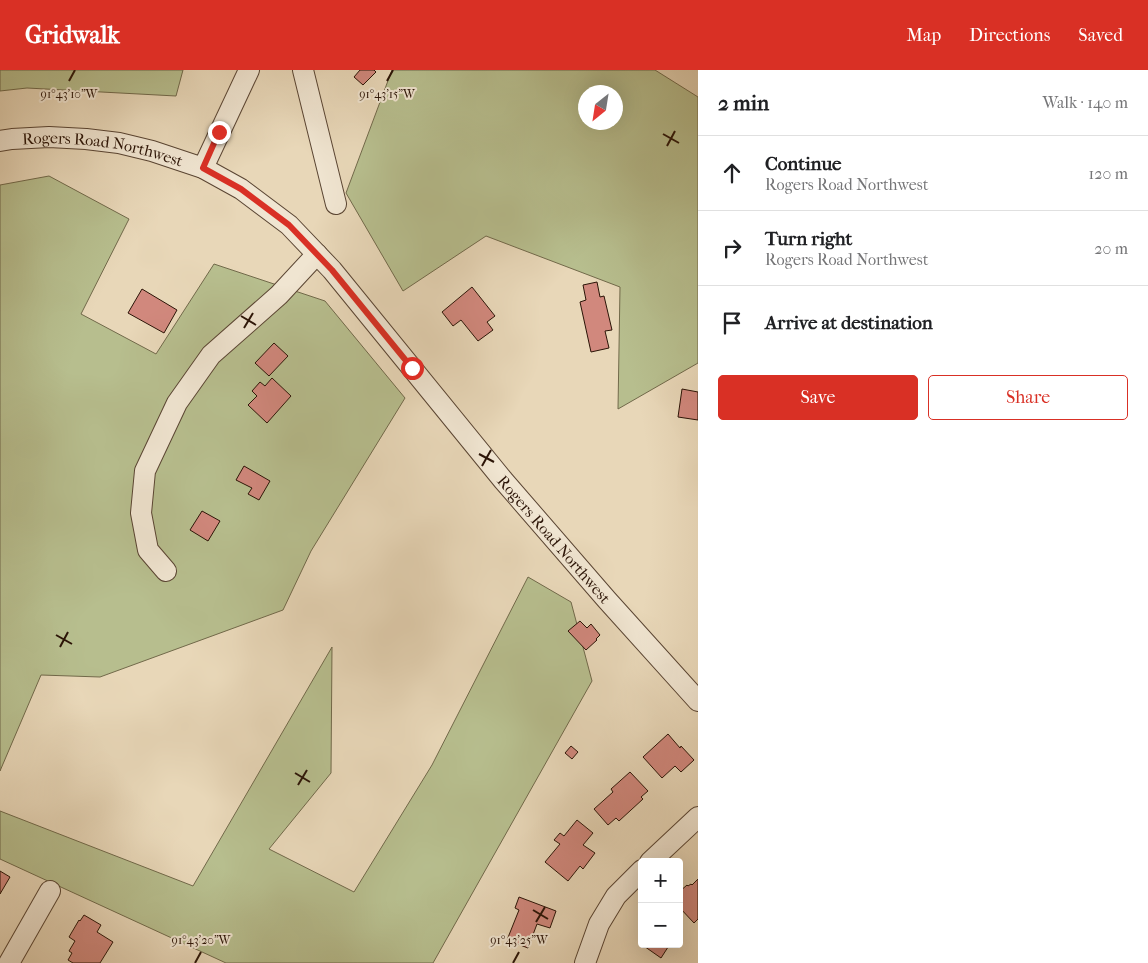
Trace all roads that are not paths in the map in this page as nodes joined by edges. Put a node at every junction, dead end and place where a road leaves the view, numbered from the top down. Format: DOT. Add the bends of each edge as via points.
graph roads {
  1 [pos="249,70"];
  2 [pos="303,70"];
  3 [pos="0,141"];
  4 [pos="203,168"];
  5 [pos="336,204"];
  6 [pos="317,254"];
  7 [pos="166,571"];
  8 [pos="698,701"];
  9 [pos="698,817"];
  10 [pos="654,858"];
  11 [pos="638,874"];
  12 [pos="50,891"];
  13 [pos="9,963"];
  14 [pos="585,963"];
  1 -- 4 [label="street, Rogers Road Northwest"];
  2 -- 5 [label="street"];
  3 -- 4 [label="street, Rogers Road Northwest" via="49,137 111,142"];
  4 -- 6 [label="street, Rogers Road Northwest" via="241,189 289,225"];
  6 -- 7 [label="street" via="279,295 211,355 177,403 145,471 141,513 148,550"];
  6 -- 8 [label="street, Rogers Road Northwest" via="494,471"];
  9 -- 10 [label="street"];
  11 -- 14 [label="street" via="616,896 598,924"];
  12 -- 13 [label="street"];
}
